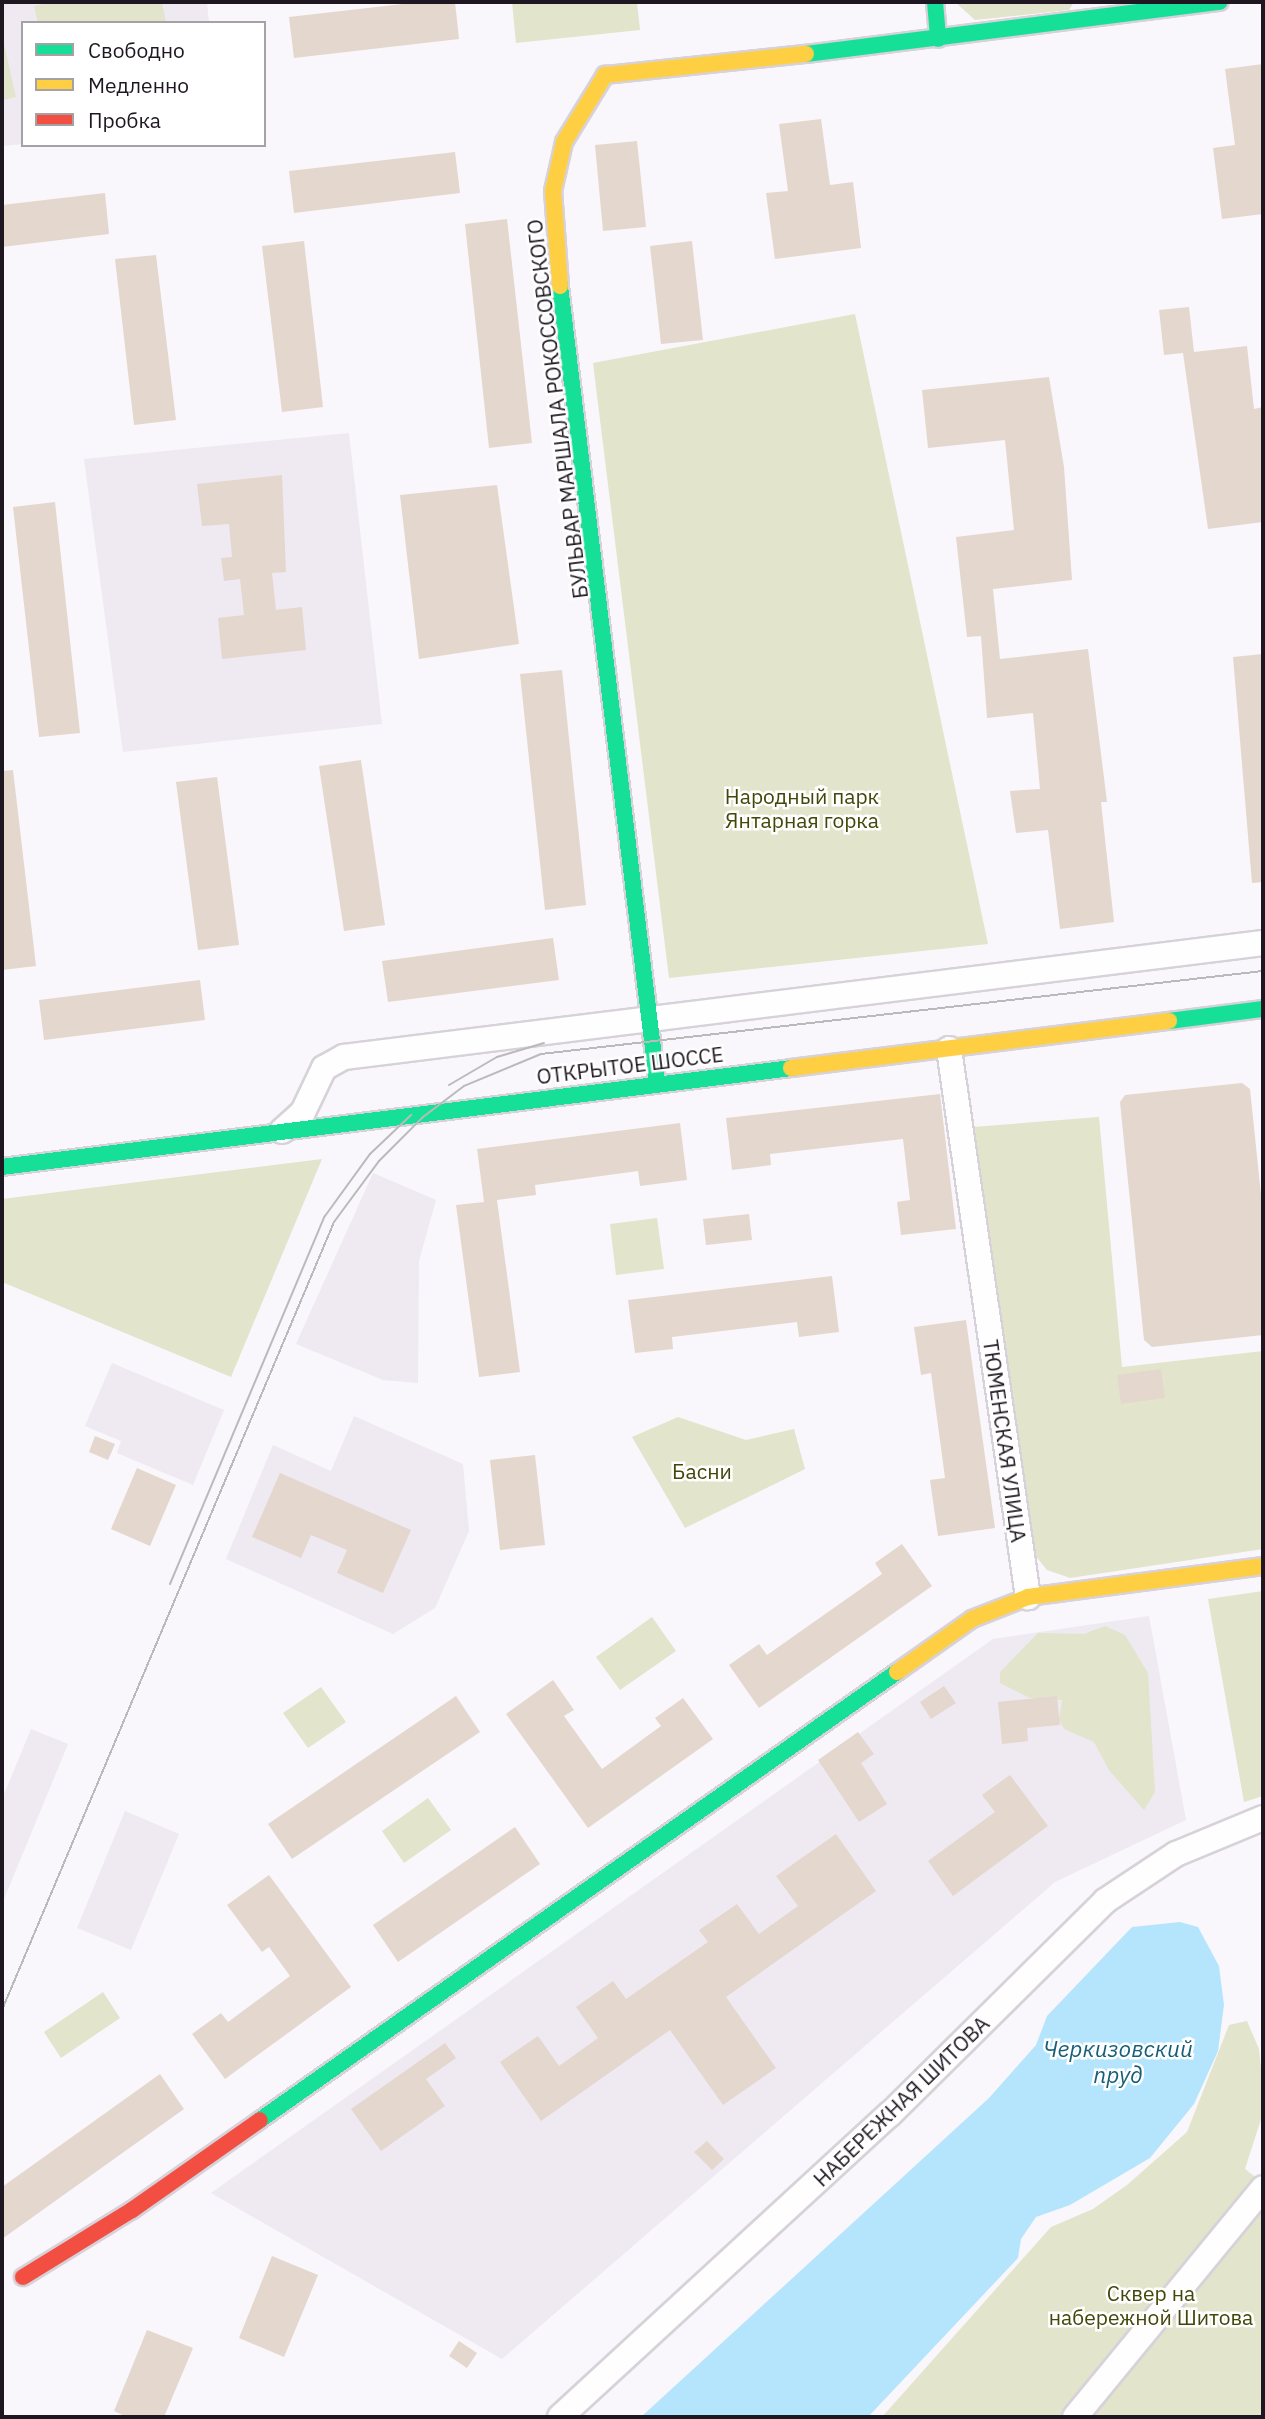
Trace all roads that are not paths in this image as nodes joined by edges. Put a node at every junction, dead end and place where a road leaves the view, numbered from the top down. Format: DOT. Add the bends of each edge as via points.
graph roads {
  1 [pos="934,2"];
  2 [pos="1101,2"];
  3 [pos="1220,2"];
  4 [pos="1104,20"];
  5 [pos="939,39"];
  6 [pos="1263,943"];
  7 [pos="1263,1009"];
  8 [pos="648,1017"];
  9 [pos="949,1049"];
  10 [pos="657,1082"];
  11 [pos="282,1131"];
  12 [pos="2,1167"];
  13 [pos="1263,1566"];
  14 [pos="1028,1597"];
  15 [pos="1263,1818"];
  16 [pos="1263,2188"];
  17 [pos="23,2277"];
  18 [pos="559,2417"];
  19 [pos="1075,2417"];
  1 -- 5 [label="street"];
  2 -- 4 [label="street"];
  3 -- 4 [label="street, БУЛЬВАР МАРШАЛА РОКОССОВСКОГО"];
  4 -- 5 [label="street, БУЛЬВАР МАРШАЛА РОКОССОВСКОГО"];
  5 -- 8 [label="street, БУЛЬВАР МАРШАЛА РОКОССОВСКОГО" via="605,75 555,166 562,307"];
  6 -- 8 [label="street"];
  7 -- 9 [label="street, ОТКРЫТОЕ ШОССЕ"];
  8 -- 10 [label="street, БУЛЬВАР МАРШАЛА РОКОССОВСКОГО"];
  8 -- 11 [label="street" via="344,1057 324,1068 303,1112"];
  9 -- 10 [label="street, ОТКРЫТОЕ ШОССЕ"];
  9 -- 14 [label="street, ТЮМЕНСКАЯ УЛИЦА"];
  10 -- 11 [label="street, ОТКРЫТОЕ ШОССЕ"];
  11 -- 12 [label="street, ОТКРЫТОЕ ШОССЕ"];
  13 -- 14 [label="street"];
  14 -- 17 [label="street" via="972,1619 132,2210"];
  15 -- 18 [label="street, НАБЕРЕЖНАЯ ШИТОВА" via="1176,1854 1105,1901 890,2114"];
  16 -- 19 [label="street"];
}
